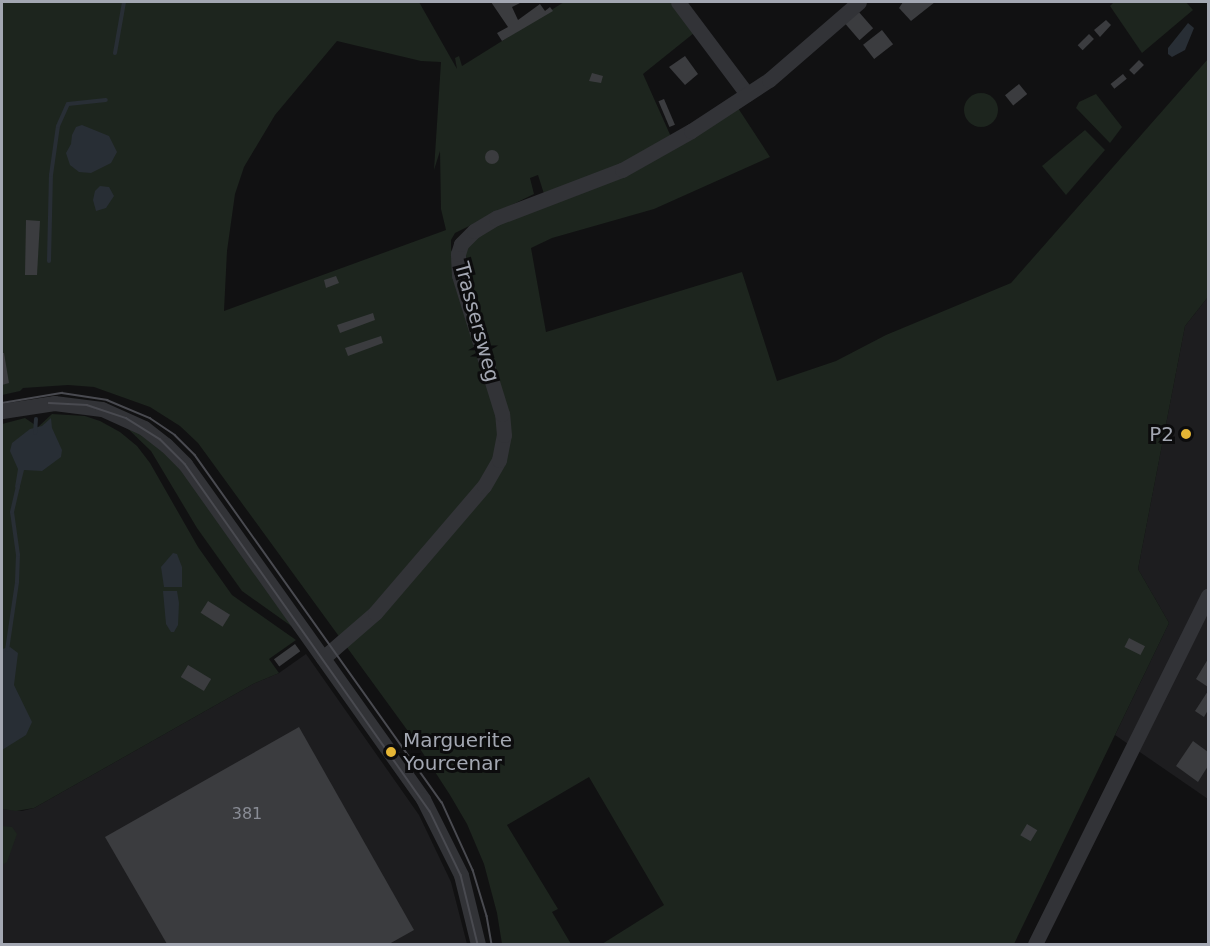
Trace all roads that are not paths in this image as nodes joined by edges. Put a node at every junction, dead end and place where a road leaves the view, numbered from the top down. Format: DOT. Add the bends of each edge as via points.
graph roads {
  1 [pos="678,2"];
  2 [pos="859,2"];
  3 [pos="747,94"];
  4 [pos="2,411"];
  5 [pos="1209,596"];
  6 [pos="322,658"];
  7 [pos="478,945"];
  8 [pos="1035,945"];
  1 -- 3 [label="street"];
  2 -- 3 [label="street, Trassersweg" via="769,80"];
  3 -- 6 [label="street, Trassersweg" via="691,132 622,170 496,218 461,244 459,275 502,414 504,435 499,460 484,486 375,613"];
  4 -- 6 [label="street" via="42,404 87,405 126,418 152,434 190,472"];
  5 -- 8 [label="street"];
  6 -- 7 [label="street" via="433,817 461,875"];
}
